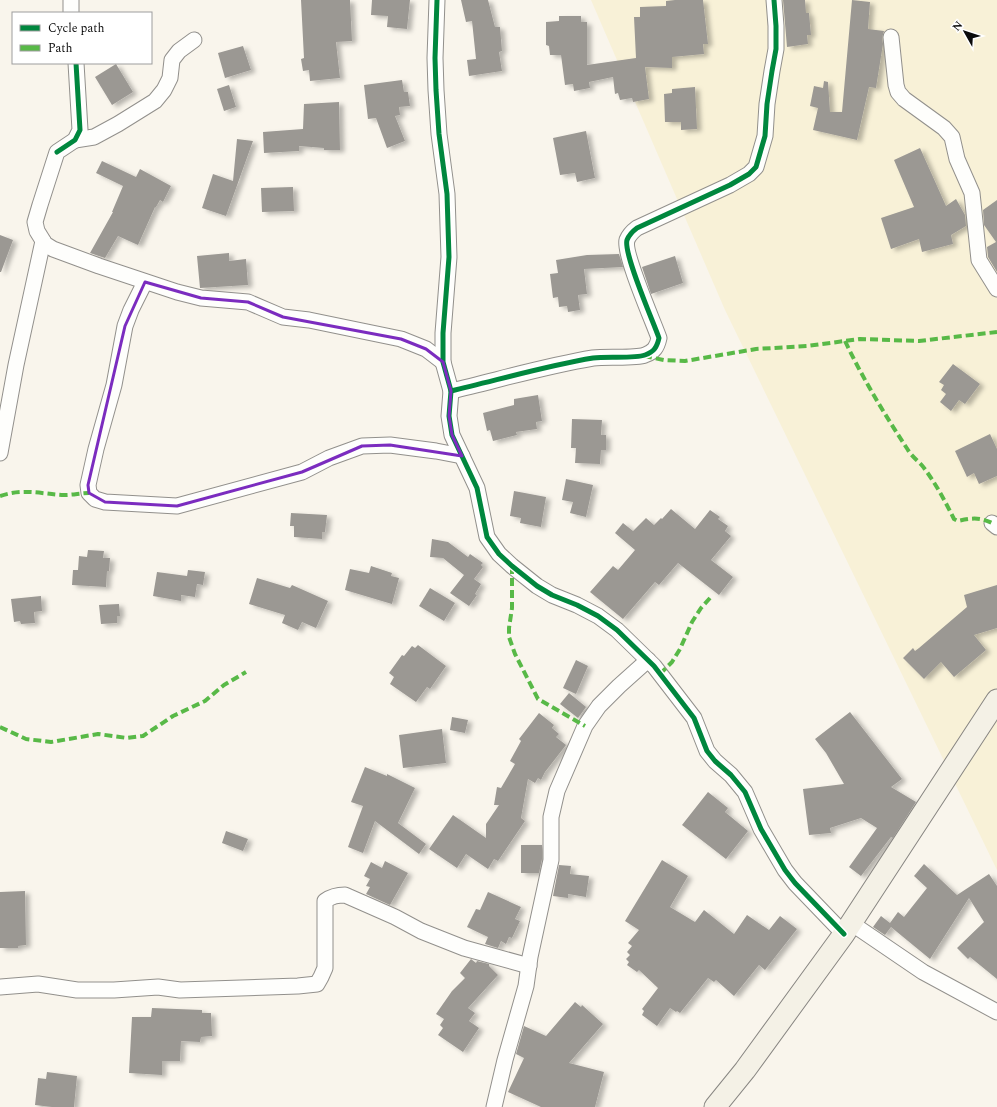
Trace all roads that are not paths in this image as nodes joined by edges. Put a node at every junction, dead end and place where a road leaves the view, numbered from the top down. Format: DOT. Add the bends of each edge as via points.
graph roads {
  1 [pos="71,0"];
  2 [pos="437,0"];
  3 [pos="774,0"];
  4 [pos="71,12"];
  5 [pos="891,36"];
  6 [pos="194,40"];
  7 [pos="76,64"];
  8 [pos="75,140"];
  9 [pos="43,240"];
  10 [pos="145,282"];
  11 [pos="997,289"];
  12 [pos="443,362"];
  13 [pos="451,391"];
  14 [pos="0,453"];
  15 [pos="462,456"];
  16 [pos="648,660"];
  17 [pos="997,700"];
  18 [pos="848,928"];
  19 [pos="529,966"];
  20 [pos="0,987"];
  21 [pos="997,1012"];
  22 [pos="494,1107"];
  23 [pos="715,1107"];
  1 -- 4 [label="street"];
  2 -- 12 [label="street" via="436,90 447,194 449,257"];
  3 -- 13 [label="street" via="776,49 767,104 765,136 756,167 730,185 637,228 627,241 638,283 659,338 653,352 643,356 593,358"];
  5 -- 11 [label="street" via="898,92 952,137 957,159 972,193 979,260"];
  6 -- 8 [label="street" via="172,60 170,78 155,100 94,137"];
  7 -- 8 [label="street" via="80,130"];
  8 -- 9 [label="street" via="57,152 40,205 35,222"];
  9 -- 10 [label="street" via="53,249"];
  9 -- 14 [label="street"];
  10 -- 12 [label="street" via="202,298 248,302 283,317 401,339 426,349"];
  10 -- 15 [label="street" via="125,326 114,385 94,456 88,485 89,493 95,499 105,502 177,506 302,472 329,458 362,446 390,444"];
  12 -- 13 [label="street"];
  13 -- 15 [label="street" via="449,416 452,435"];
  15 -- 16 [label="street" via="477,488 487,537 499,554 537,586 598,616 618,630"];
  16 -- 18 [label="street" via="694,718 715,761 745,792 761,829 785,870 795,883"];
  16 -- 19 [label="street" via="599,706 585,726 557,790 551,817 551,860"];
  17 -- 18 [label="main road"];
  18 -- 21 [label="street"];
  18 -- 23 [label="main road" via="745,1070"];
  19 -- 20 [label="street" via="464,948 345,895 337,895 325,901 325,968 317,984 180,990 158,987 77,990 38,984"];
  19 -- 22 [label="street"];
}
